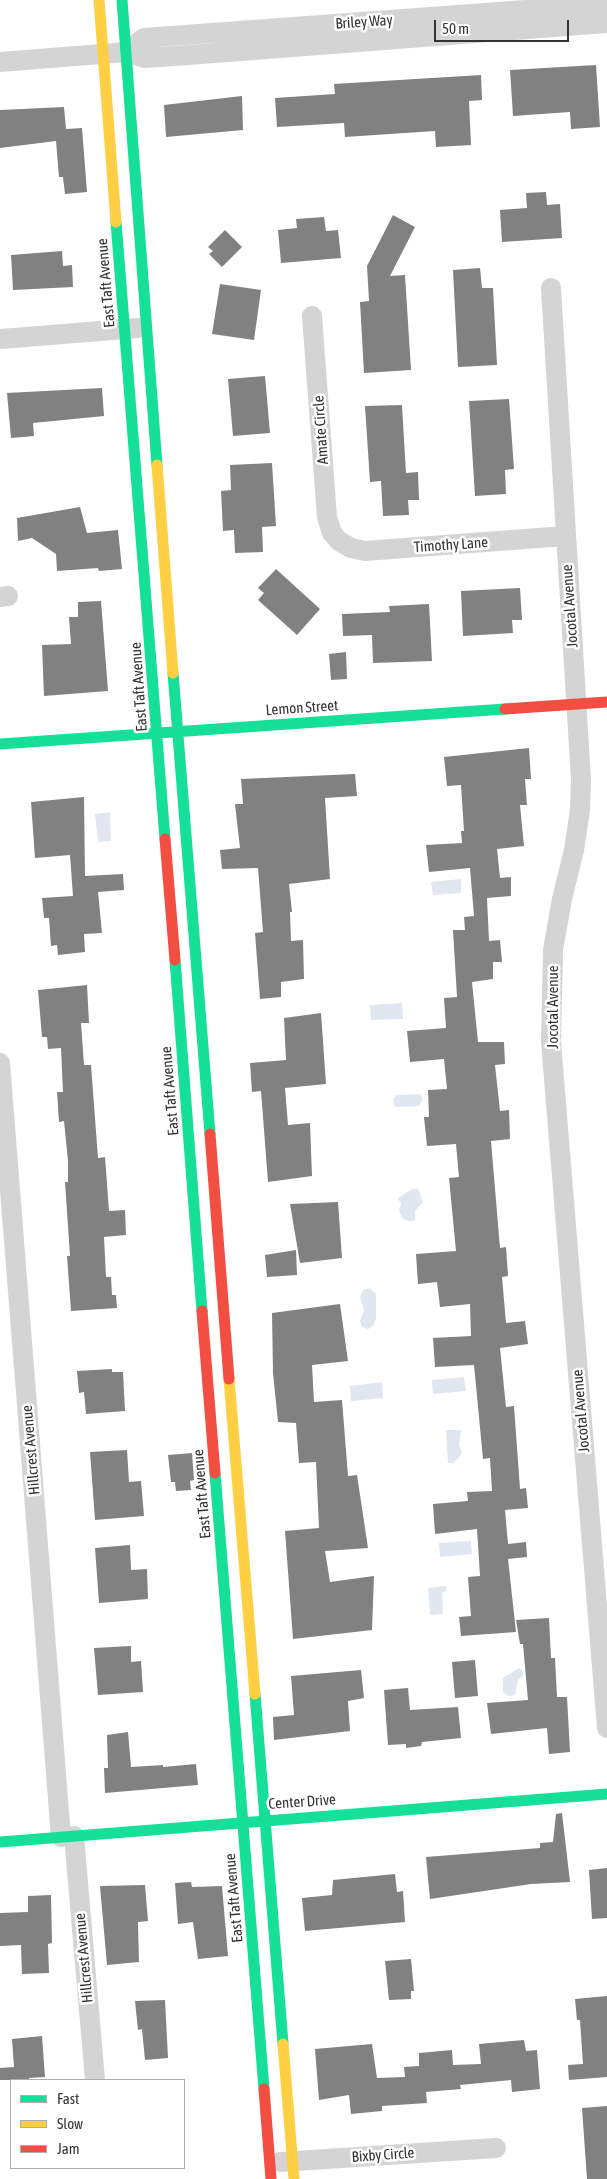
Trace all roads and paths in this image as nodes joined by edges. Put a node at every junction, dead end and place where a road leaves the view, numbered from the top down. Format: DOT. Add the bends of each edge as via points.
graph roads {
  1 [pos="99,0"];
  2 [pos="122,0"];
  3 [pos="607,4"];
  4 [pos="607,23"];
  5 [pos="382,30"];
  6 [pos="126,52"];
  7 [pos="103,54"];
  8 [pos="0,62"];
  9 [pos="550,288"];
  10 [pos="312,316"];
  11 [pos="147,327"];
  12 [pos="125,329"];
  13 [pos="0,339"];
  14 [pos="565,536"];
  15 [pos="339,541"];
  16 [pos="607,702"];
  17 [pos="577,704"];
  18 [pos="177,732"];
  19 [pos="157,733"];
  20 [pos="0,744"];
  21 [pos="0,1063"];
  22 [pos="210,1151"];
  23 [pos="190,1153"];
  24 [pos="226,1346"];
  25 [pos="206,1347"];
  26 [pos="607,1728"];
  27 [pos="607,1794"];
  28 [pos="264,1820"];
  29 [pos="243,1822"];
  30 [pos="68,1837"];
  31 [pos="0,1842"];
  32 [pos="95,2079"];
  33 [pos="496,2148"];
  34 [pos="293,2170"];
  35 [pos="271,2171"];
  1 -- 7 [label="street, East Taft Avenue"];
  2 -- 6 [label="street"];
  3 -- 5 [label="street, Briley Way"];
  4 -- 5 [label="street, Briley Way"];
  5 -- 6 [label="street, Briley Way" via="145,58"];
  6 -- 7 [label="street, Briley Way"];
  6 -- 11 [label="street"];
  7 -- 8 [label="street, Briley Way"];
  7 -- 12 [label="street, East Taft Avenue"];
  9 -- 14 [label="street, Jocotal Avenue"];
  10 -- 15 [label="street, Amate Circle" via="327,517 332,533"];
  11 -- 12 [label="street"];
  11 -- 18 [label="street"];
  12 -- 13 [label="street"];
  12 -- 19 [label="street, East Taft Avenue"];
  14 -- 15 [label="street, Timothy Lane" via="365,551"];
  14 -- 17 [label="street, Jocotal Avenue"];
  16 -- 17 [label="street, Lemon Street"];
  17 -- 18 [label="street, Lemon Street"];
  17 -- 26 [label="street, Jocotal Avenue" via="580,810 553,950 551,1042"];
  18 -- 19 [label="street, Lemon Street"];
  18 -- 22 [label="street"];
  19 -- 20 [label="street, Lemon Street"];
  19 -- 23 [label="street, East Taft Avenue"];
  21 -- 30 [label="street, Hillcrest Avenue"];
  22 -- 23 [label="street"];
  22 -- 24 [label="street"];
  23 -- 25 [label="street, East Taft Avenue"];
  24 -- 25 [label="street"];
  24 -- 28 [label="street"];
  25 -- 29 [label="street, East Taft Avenue"];
  27 -- 28 [label="street, Center Drive"];
  28 -- 29 [label="street, Center Drive"];
  28 -- 34 [label="street"];
  29 -- 30 [label="street, Center Drive"];
  29 -- 35 [label="street, East Taft Avenue"];
  30 -- 31 [label="street, Center Drive"];
  30 -- 32 [label="street, Hillcrest Avenue"];
  33 -- 34 [label="street, Bixby Circle"];
  34 -- 35 [label="street, Bixby Circle"];
}
